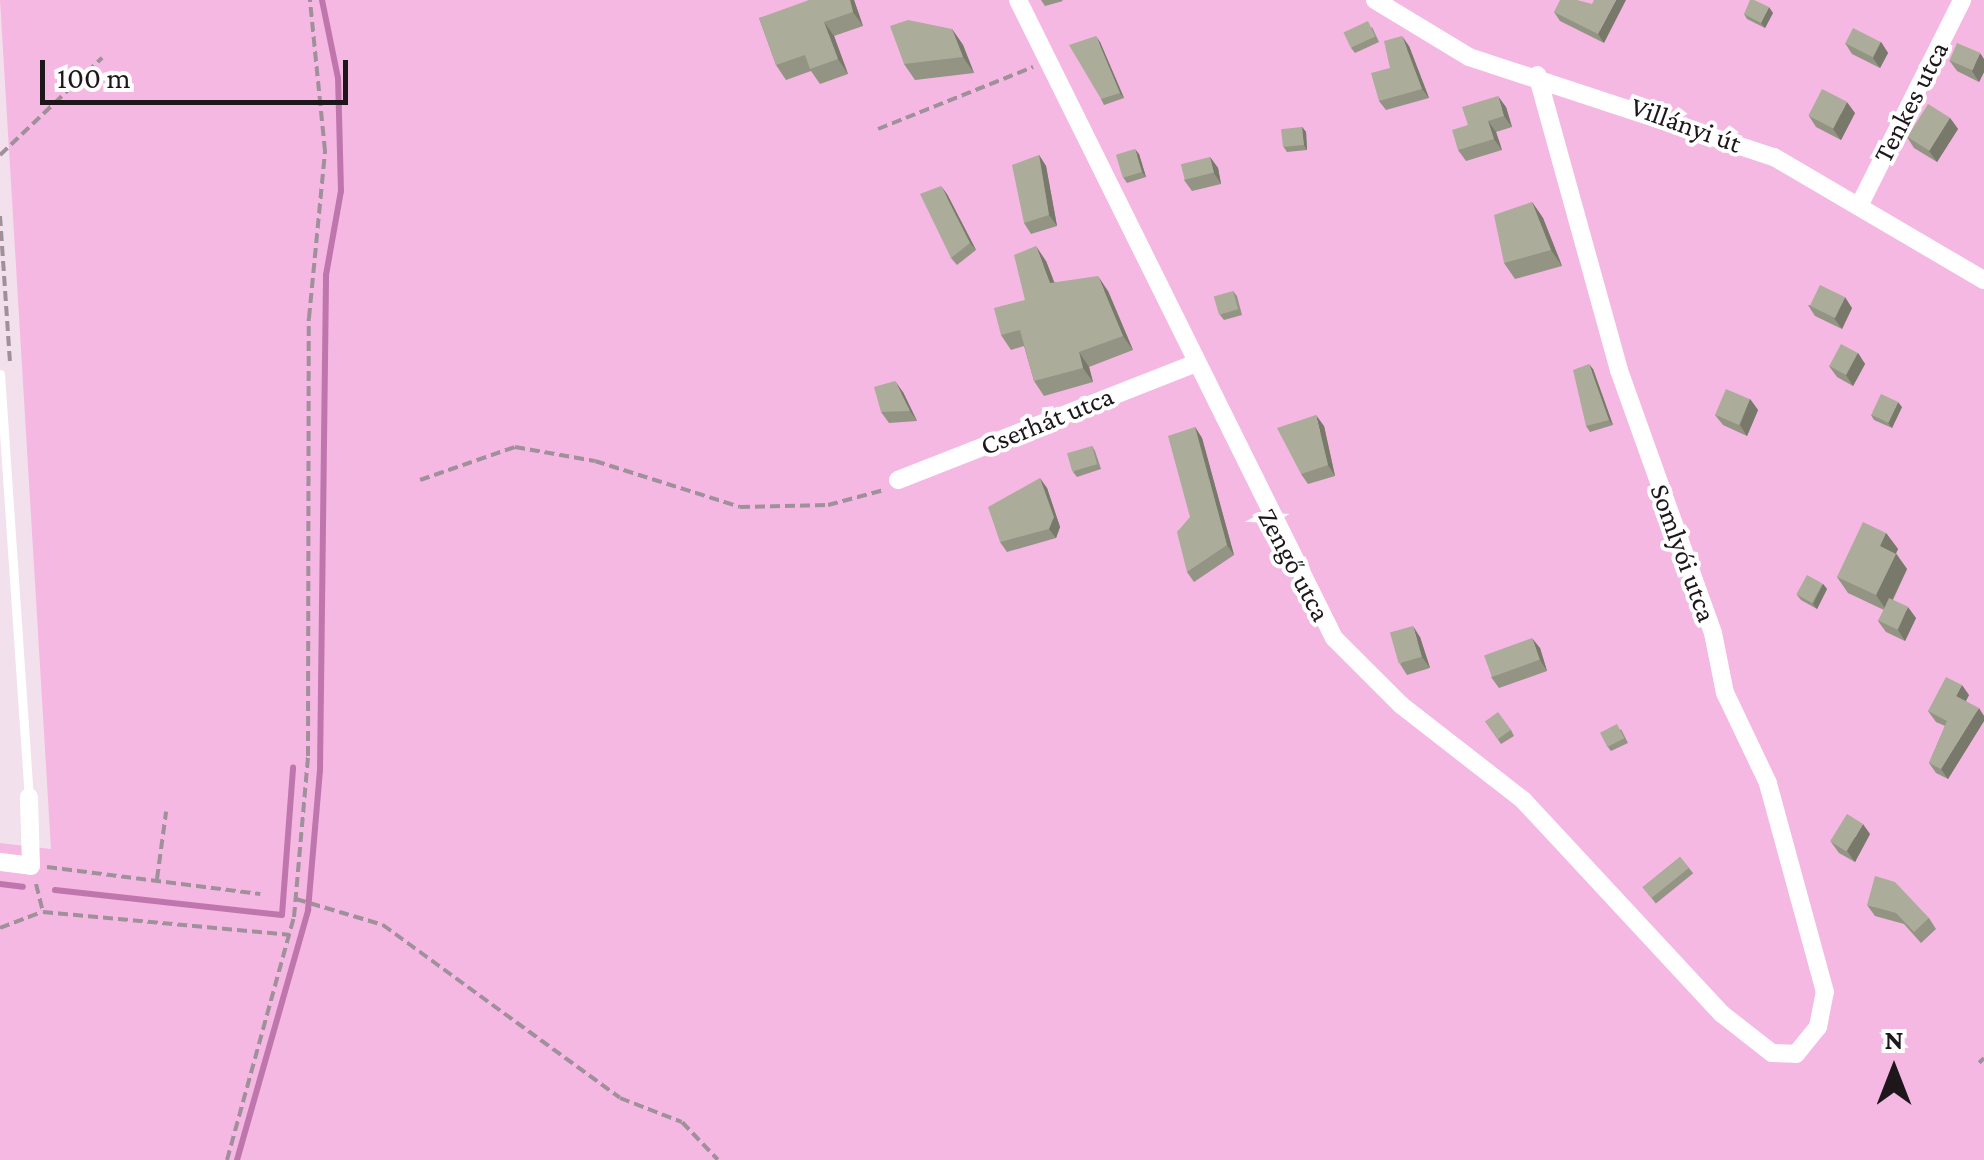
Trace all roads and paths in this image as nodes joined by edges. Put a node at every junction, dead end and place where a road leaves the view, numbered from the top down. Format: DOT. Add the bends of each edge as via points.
graph roads {
  1 [pos="310,0"];
  2 [pos="1018,0"];
  3 [pos="1376,0"];
  4 [pos="1962,0"];
  5 [pos="102,58"];
  6 [pos="1046,60"];
  7 [pos="1537,75"];
  8 [pos="878,128"];
  9 [pos="0,156"];
  10 [pos="1860,204"];
  11 [pos="1984,280"];
  12 [pos="1196,362"];
  13 [pos="0,374"];
  14 [pos="420,480"];
  15 [pos="898,480"];
  16 [pos="29,797"];
  17 [pos="166,812"];
  18 [pos="0,862"];
  19 [pos="31,866"];
  20 [pos="157,879"];
  21 [pos="260,894"];
  22 [pos="296,899"];
  23 [pos="44,912"];
  24 [pos="0,928"];
  25 [pos="290,934"];
  26 [pos="1818,1027"];
  27 [pos="1984,1058"];
  28 [pos="1979,1062"];
  29 [pos="226,1160"];
  30 [pos="718,1160"];
  1 -- 22 [label="path" via="325,151 309,318 308,737"];
  2 -- 6 [label="street, Zengő utca"];
  3 -- 7 [label="street, Villányi út" via="1440,44"];
  4 -- 10 [label="street, Tenkes utca"];
  5 -- 9 [label="path"];
  6 -- 8 [label="path"];
  6 -- 12 [label="street, Zengő utca"];
  7 -- 10 [label="street, Villányi út" via="1774,157"];
  7 -- 26 [label="street, Somlyói utca" via="1631,406 1713,633 1725,693 1768,783 1825,992"];
  10 -- 11 [label="street, Villányi út"];
  12 -- 15 [label="street, Cserhát utca"];
  12 -- 26 [label="street, Zengő utca" via="1308,599 1354,661 1523,800 1759,1046 1796,1054"];
  13 -- 16 [label="lane"];
  14 -- 15 [label="path" via="515,447 595,461 740,508 828,505"];
  16 -- 19 [label="street"];
  17 -- 20 [label="path"];
  18 -- 19 [label="street"];
  19 -- 20 [label="path"];
  19 -- 23 [label="path"];
  20 -- 21 [label="path"];
  22 -- 25 [label="path"];
  22 -- 30 [label="path" via="382,925 620,1098 682,1122"];
  23 -- 24 [label="path"];
  23 -- 25 [label="path"];
  25 -- 29 [label="path"];
  27 -- 28 [label="path"];
}
